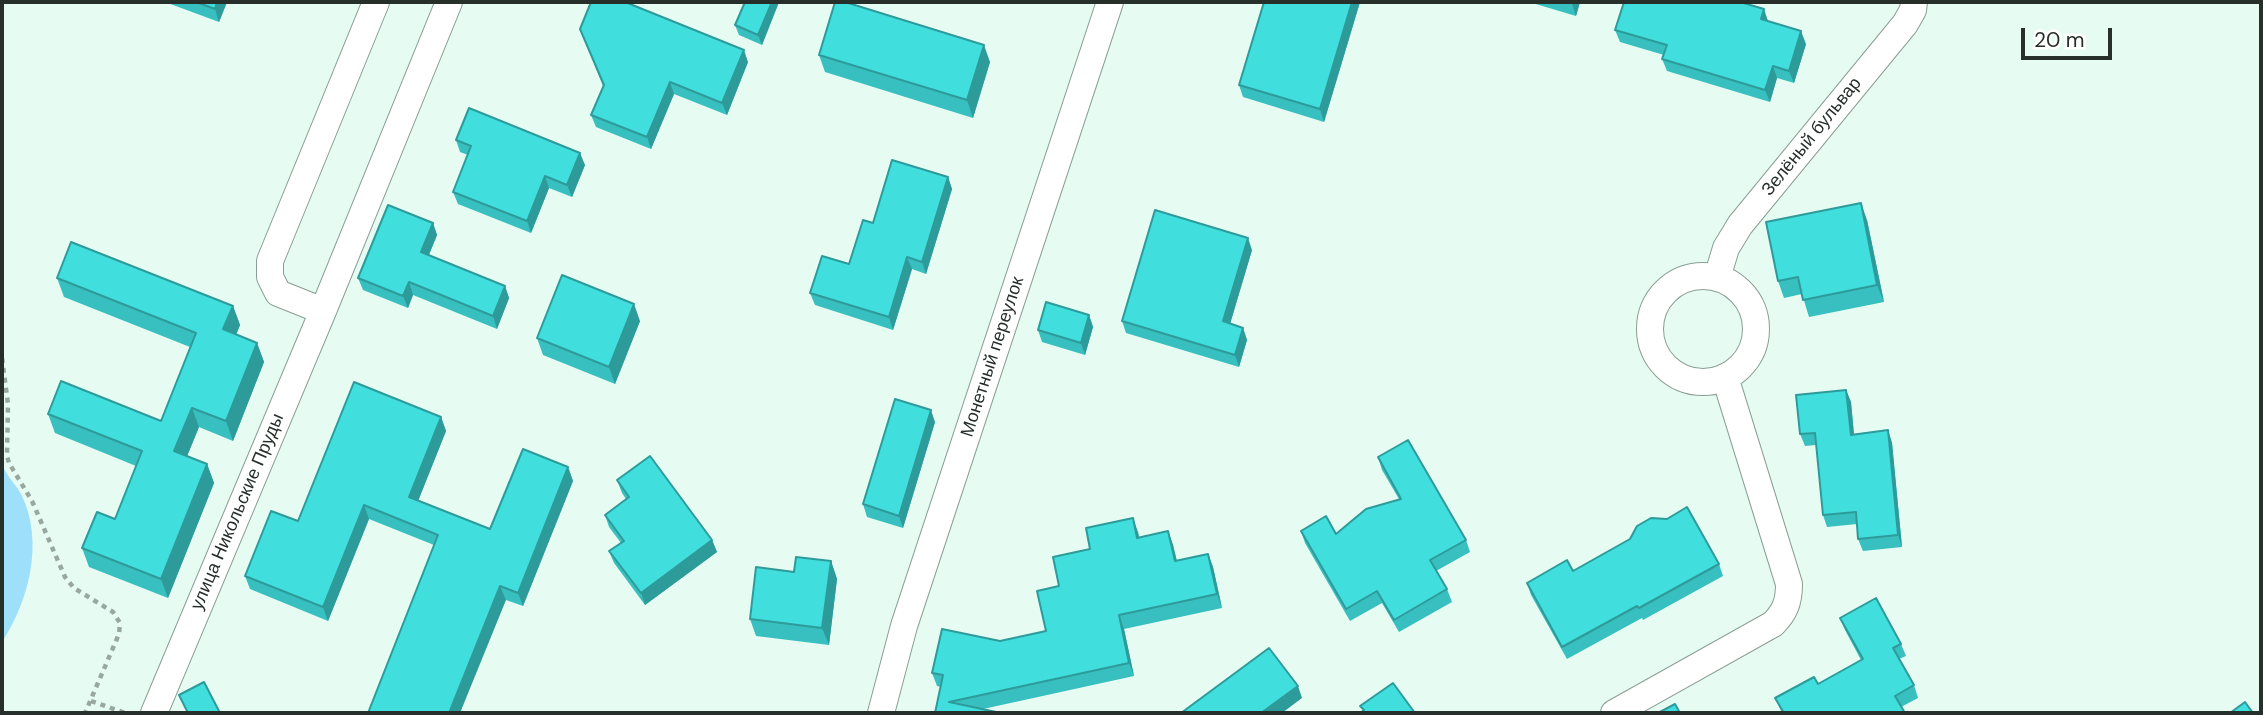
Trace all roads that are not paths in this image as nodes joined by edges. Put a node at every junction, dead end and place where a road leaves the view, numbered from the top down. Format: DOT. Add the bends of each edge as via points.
graph roads {
  1 [pos="376,2"];
  2 [pos="449,2"];
  3 [pos="1110,2"];
  4 [pos="1914,2"];
  5 [pos="1717,278"];
  6 [pos="323,310"];
  7 [pos="1725,377"];
  8 [pos="153,713"];
  9 [pos="881,713"];
  10 [pos="1614,713"];
  1 -- 6 [label="street" via="270,261 278,293"];
  2 -- 6 [label="street, улица Никольские Пруды"];
  3 -- 9 [label="street, Монетный переулок" via="904,626"];
  4 -- 5 [label="street, Зелёный бульвар" via="1905,24 1740,225 1726,248"];
  5 -- 7 [label="street" via="1736,287 1750,303 1756,325 1753,346 1742,365"];
  5 -- 7 [label="street" via="1694,276 1673,285 1657,301 1650,322 1652,345 1663,365 1681,378 1703,382"];
  6 -- 8 [label="street, улица Никольские Пруды"];
  7 -- 10 [label="street" via="1789,598 1773,624"];
}
